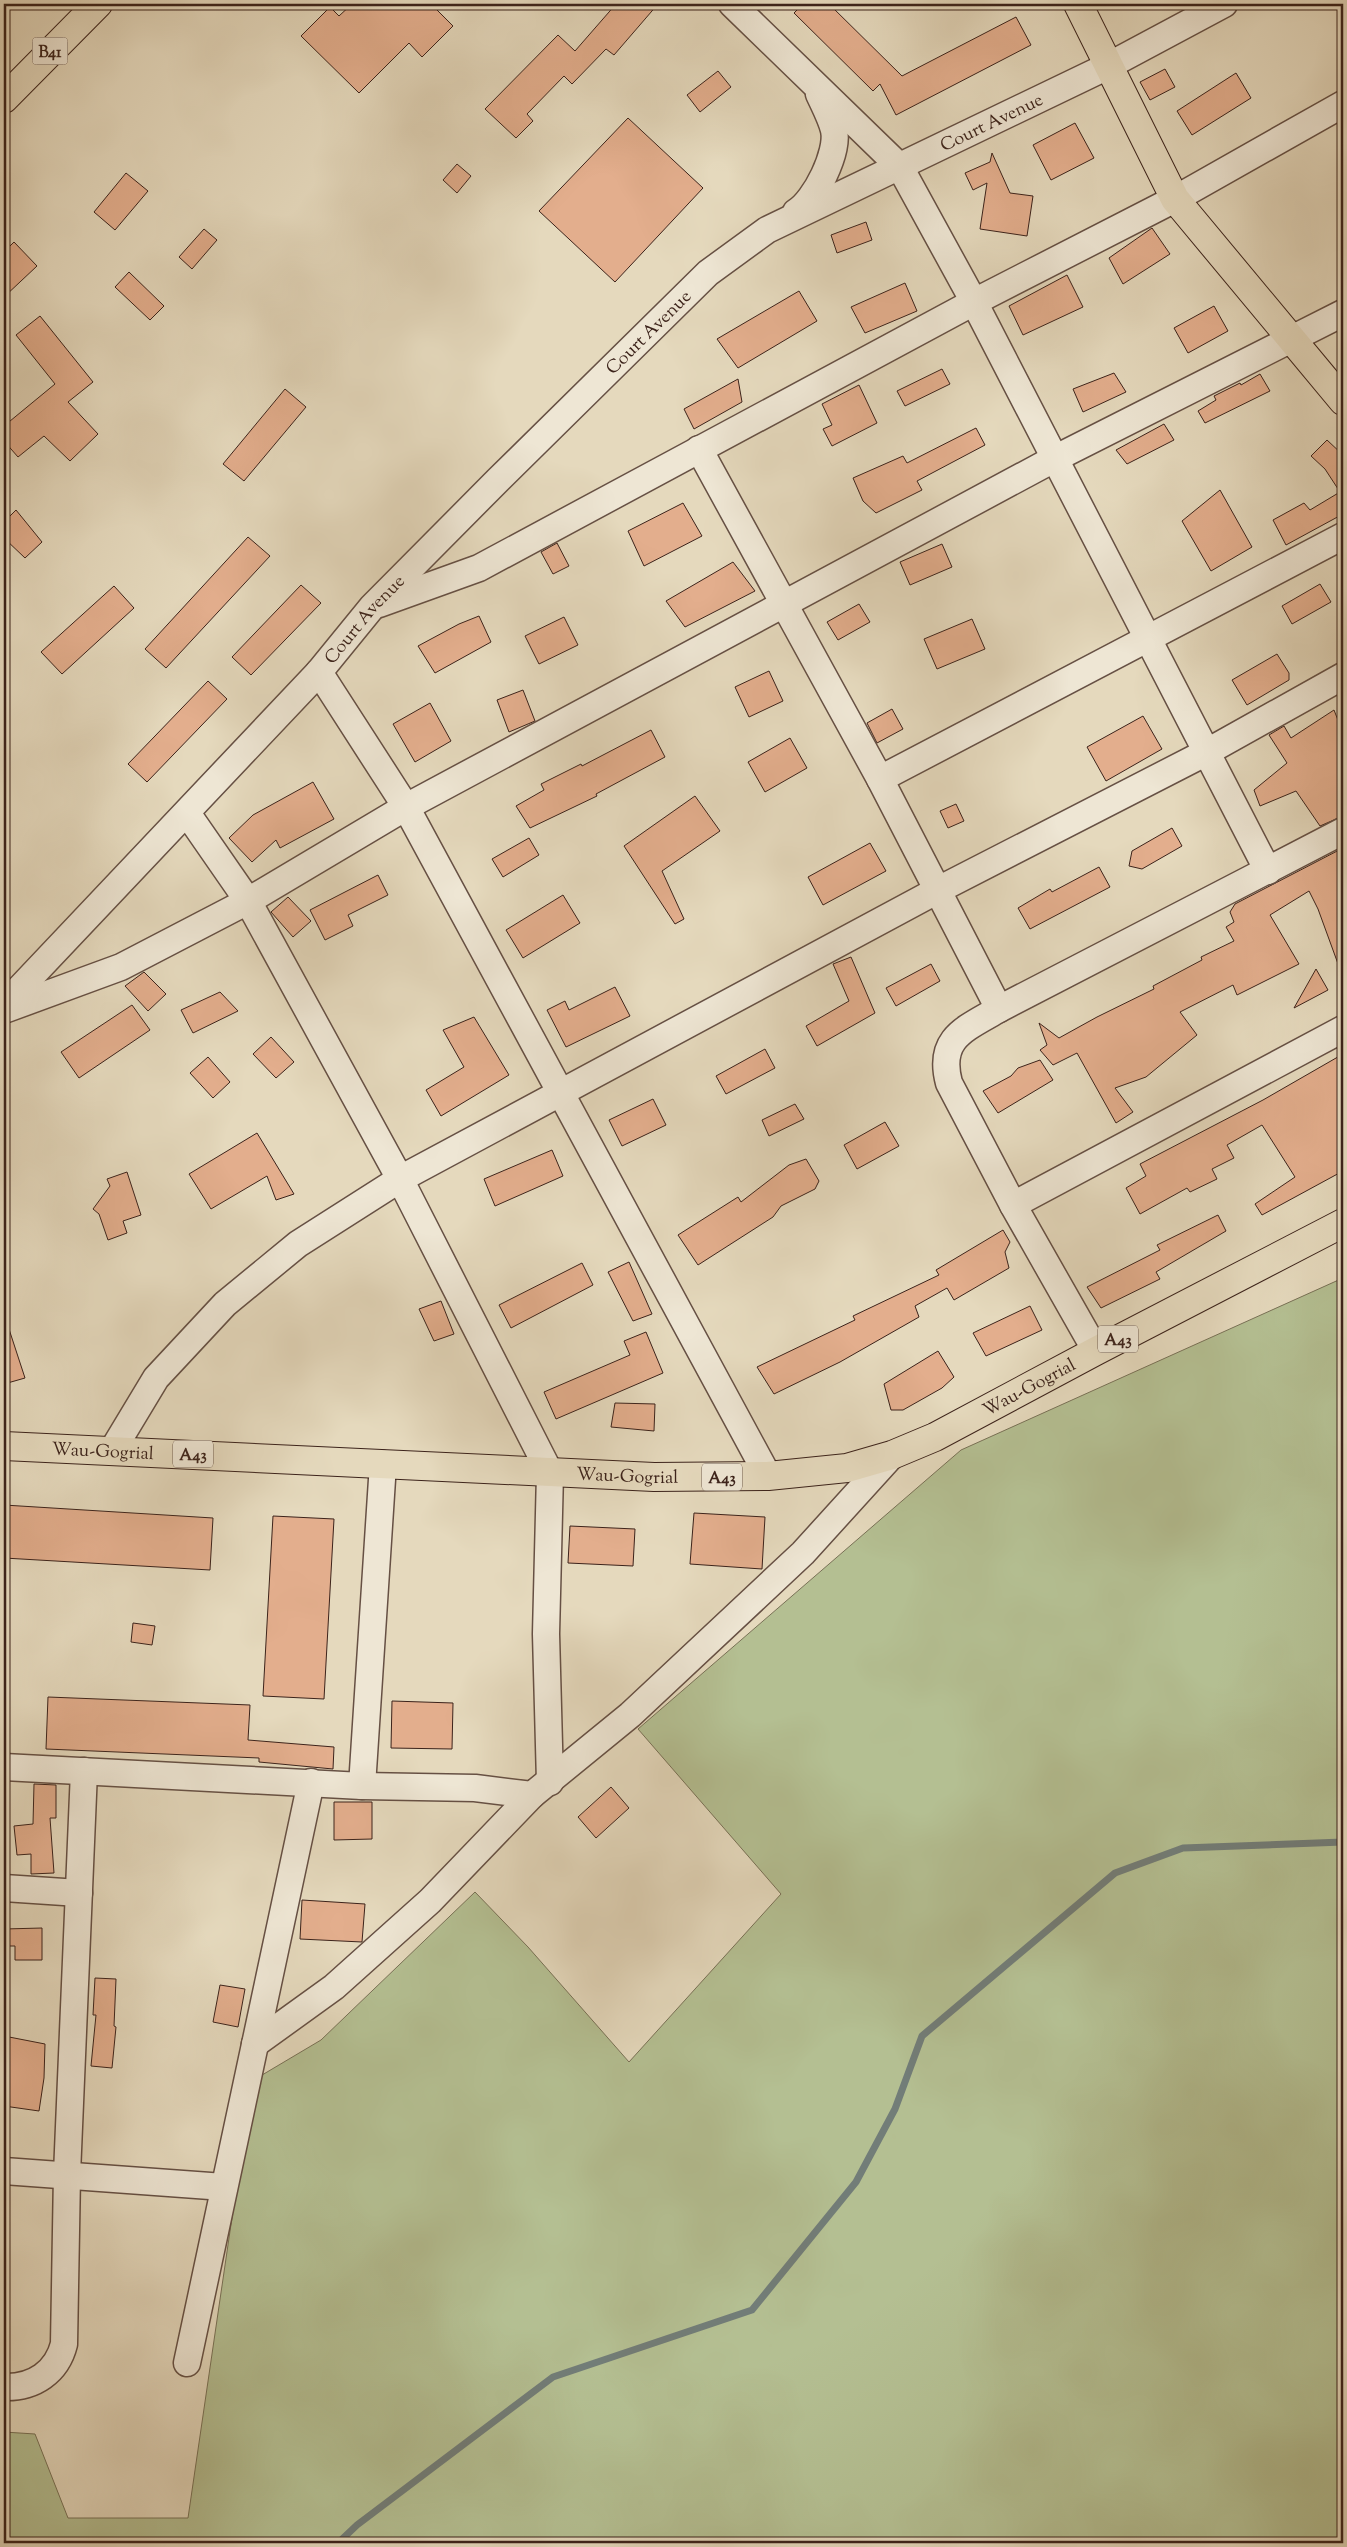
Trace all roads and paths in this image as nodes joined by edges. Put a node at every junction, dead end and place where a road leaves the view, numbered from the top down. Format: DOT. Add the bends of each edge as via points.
graph roads {
  1 [pos="732,4"];
  2 [pos="1078,4"];
  3 [pos="1224,4"];
  4 [pos="91,6"];
  5 [pos="1108,66"];
  6 [pos="816,86"];
  7 [pos="4,99"];
  8 [pos="1343,104"];
  9 [pos="900,167"];
  10 [pos="1176,200"];
  11 [pos="767,230"];
  12 [pos="974,302"];
  13 [pos="1343,313"];
  14 [pos="1292,340"];
  15 [pos="1343,402"];
  16 [pos="699,449"];
  17 [pos="1054,459"];
  18 [pos="1343,536"];
  19 [pos="785,604"];
  20 [pos="372,607"];
  21 [pos="1148,639"];
  22 [pos="318,672"];
  23 [pos="1343,676"];
  24 [pos="1207,752"];
  25 [pos="880,779"];
  26 [pos="406,807"];
  27 [pos="186,813"];
  28 [pos="1343,831"];
  29 [pos="1268,871"];
  30 [pos="938,890"];
  31 [pos="248,901"];
  32 [pos="4,1005"];
  33 [pos="999,1009"];
  34 [pos="4,1010"];
  35 [pos="1343,1029"];
  36 [pos="561,1092"];
  37 [pos="400,1179"];
  38 [pos="1013,1205"];
  39 [pos="1343,1223"];
  40 [pos="1096,1350"];
  41 [pos="4,1446"];
  42 [pos="112,1451"];
  43 [pos="892,1455"];
  44 [pos="383,1464"];
  45 [pos="550,1473"];
  46 [pos="768,1476"];
  47 [pos="4,1767"];
  48 [pos="84,1771"];
  49 [pos="311,1782"];
  50 [pos="362,1786"];
  51 [pos="541,1789"];
  52 [pos="4,1888"];
  53 [pos="79,1893"];
  54 [pos="255,2044"];
  55 [pos="4,2171"];
  56 [pos="67,2174"];
  57 [pos="224,2187"];
  58 [pos="187,2363"];
  59 [pos="4,2386"];
  1 -- 6 [label="street"];
  2 -- 5 [label="main road"];
  3 -- 5 [label="street, Court Avenue"];
  4 -- 7 [label="main road, B41"];
  5 -- 9 [label="street, Court Avenue"];
  5 -- 10 [label="main road"];
  6 -- 9 [label="street"];
  6 -- 11 [label="street" via="834,131 834,152 804,208"];
  8 -- 10 [label="street"];
  9 -- 11 [label="street, Court Avenue"];
  9 -- 12 [label="street"];
  10 -- 12 [label="street"];
  10 -- 14 [label="main road"];
  11 -- 20 [label="street, Court Avenue" via="708,273"];
  12 -- 16 [label="street"];
  12 -- 17 [label="street"];
  13 -- 14 [label="street"];
  14 -- 15 [label="main road"];
  14 -- 17 [label="street"];
  16 -- 19 [label="street"];
  16 -- 20 [label="street" via="478,568"];
  17 -- 19 [label="street"];
  17 -- 21 [label="street"];
  18 -- 21 [label="street"];
  19 -- 25 [label="street"];
  19 -- 26 [label="street"];
  20 -- 22 [label="street, Court Avenue"];
  21 -- 24 [label="street"];
  21 -- 25 [label="street"];
  22 -- 26 [label="street"];
  22 -- 27 [label="street, Court Avenue"];
  23 -- 24 [label="street"];
  24 -- 29 [label="street"];
  24 -- 30 [label="street"];
  25 -- 30 [label="street"];
  26 -- 31 [label="street"];
  26 -- 36 [label="street"];
  27 -- 31 [label="street"];
  27 -- 32 [label="street, Court Avenue"];
  28 -- 29 [label="street"];
  29 -- 33 [label="street"];
  30 -- 33 [label="street"];
  30 -- 36 [label="street"];
  31 -- 34 [label="street" via="121,967"];
  31 -- 37 [label="street"];
  33 -- 38 [label="street" via="961,1031 952,1041 945,1067 949,1083"];
  35 -- 38 [label="street"];
  36 -- 37 [label="street"];
  36 -- 46 [label="street"];
  37 -- 42 [label="street" via="298,1244 225,1304 156,1378"];
  37 -- 45 [label="street"];
  38 -- 40 [label="street"];
  39 -- 40 [label="main road, Wau-Gogrial / A43"];
  40 -- 43 [label="main road, Wau-Gogrial / A43" via="935,1437"];
  41 -- 42 [label="main road, Wau-Gogrial / A43"];
  42 -- 44 [label="main road, Wau-Gogrial / A43"];
  43 -- 46 [label="main road, Wau-Gogrial / A43" via="847,1468"];
  43 -- 51 [label="street" via="803,1553 630,1715"];
  44 -- 45 [label="main road, Wau-Gogrial / A43"];
  44 -- 50 [label="street"];
  45 -- 46 [label="main road, Wau-Gogrial / A43" via="654,1477"];
  45 -- 51 [label="street"];
  47 -- 48 [label="street"];
  48 -- 49 [label="street"];
  48 -- 53 [label="street"];
  49 -- 50 [label="street"];
  49 -- 54 [label="street"];
  50 -- 51 [label="street"];
  51 -- 54 [label="street" via="430,1901 334,1987"];
  52 -- 53 [label="street"];
  53 -- 56 [label="street"];
  54 -- 57 [label="street"];
  55 -- 56 [label="street"];
  56 -- 57 [label="street"];
  56 -- 59 [label="street" via="64,2344 60,2358 41,2378 29,2384"];
  57 -- 58 [label="street"];
}
